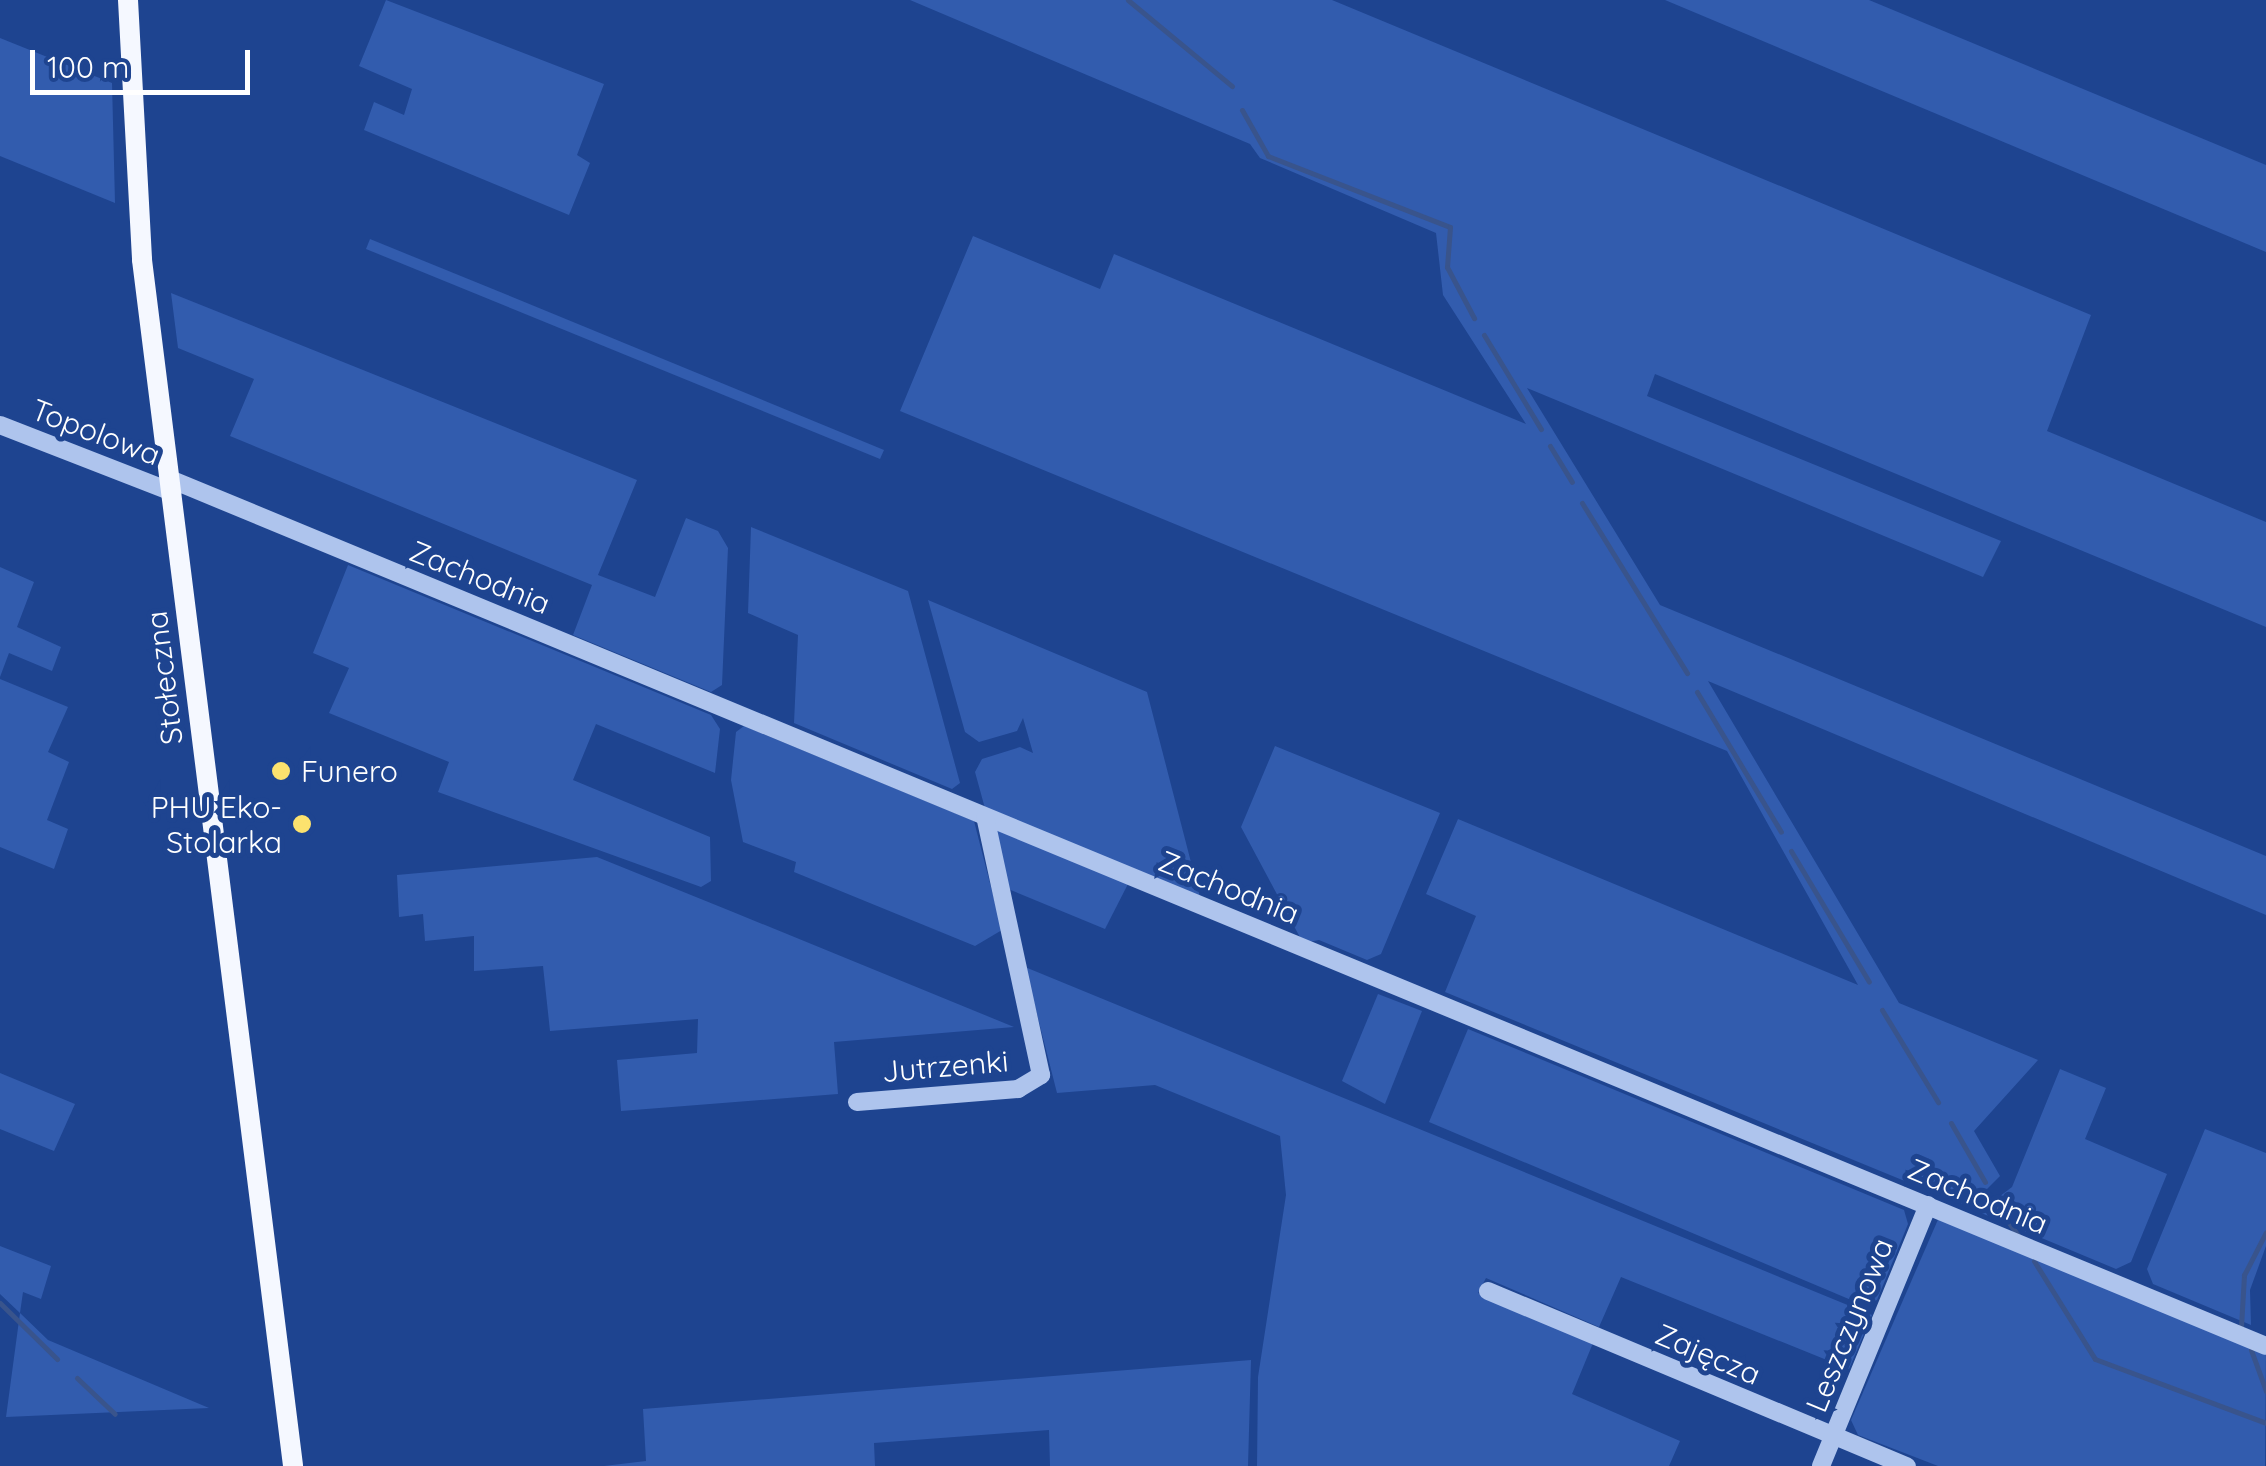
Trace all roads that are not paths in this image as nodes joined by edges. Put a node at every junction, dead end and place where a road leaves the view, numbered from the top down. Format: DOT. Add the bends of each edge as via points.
graph roads {
  1 [pos="128,0"];
  2 [pos="0,425"];
  3 [pos="171,485"];
  4 [pos="986,817"];
  5 [pos="857,1102"];
  6 [pos="1928,1204"];
  7 [pos="1488,1291"];
  8 [pos="2266,1346"];
  9 [pos="1833,1435"];
  10 [pos="293,1466"];
  11 [pos="1821,1466"];
  12 [pos="1908,1466"];
  1 -- 3 [label="main road, Stołeczna" via="139,225"];
  2 -- 3 [label="street, Topolowa"];
  3 -- 4 [label="street, Zachodnia"];
  3 -- 10 [label="main road, Stołeczna"];
  4 -- 5 [label="street, Jutrzenki" via="1039,1061 1036,1082"];
  4 -- 6 [label="street, Zachodnia"];
  6 -- 8 [label="street, Zachodnia"];
  6 -- 9 [label="street, Leszczynowa"];
  7 -- 9 [label="street, Zajęcza"];
  9 -- 11 [label="street, Leszczynowa"];
  9 -- 12 [label="street, Zajęcza"];
}
